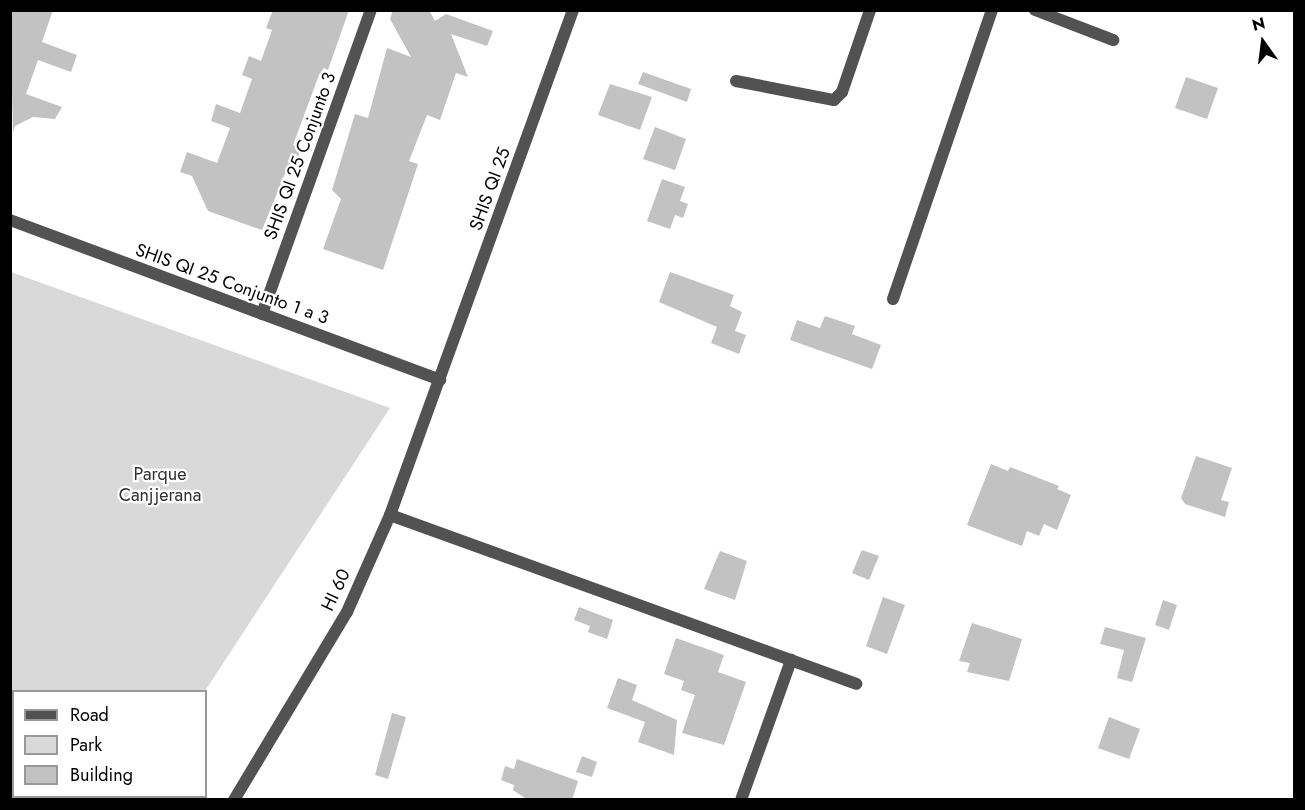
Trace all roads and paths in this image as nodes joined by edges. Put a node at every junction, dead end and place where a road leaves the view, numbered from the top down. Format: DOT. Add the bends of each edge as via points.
graph roads {
  1 [pos="371,10"];
  2 [pos="573,10"];
  3 [pos="870,10"];
  4 [pos="992,10"];
  5 [pos="1035,10"];
  6 [pos="1113,40"];
  7 [pos="736,81"];
  8 [pos="10,220"];
  9 [pos="893,299"];
  10 [pos="262,314"];
  11 [pos="440,380"];
  12 [pos="390,515"];
  13 [pos="791,660"];
  14 [pos="856,684"];
  15 [pos="234,800"];
  16 [pos="741,800"];
  1 -- 10 [label="street, SHIS QI 25 Conjunto 3"];
  2 -- 11 [label="street, SHIS QI 25"];
  3 -- 7 [label="street" via="842,92 834,100"];
  4 -- 9 [label="street"];
  5 -- 6 [label="street"];
  8 -- 10 [label="street, SHIS QI 25 Conjunto 1 a 3"];
  10 -- 11 [label="street, SHIS QI 25 Conjunto 1 a 3"];
  11 -- 12 [label="street, HI 60"];
  12 -- 13 [label="street"];
  12 -- 15 [label="street, HI 60" via="348,612"];
  13 -- 14 [label="street"];
  13 -- 16 [label="street"];
}
